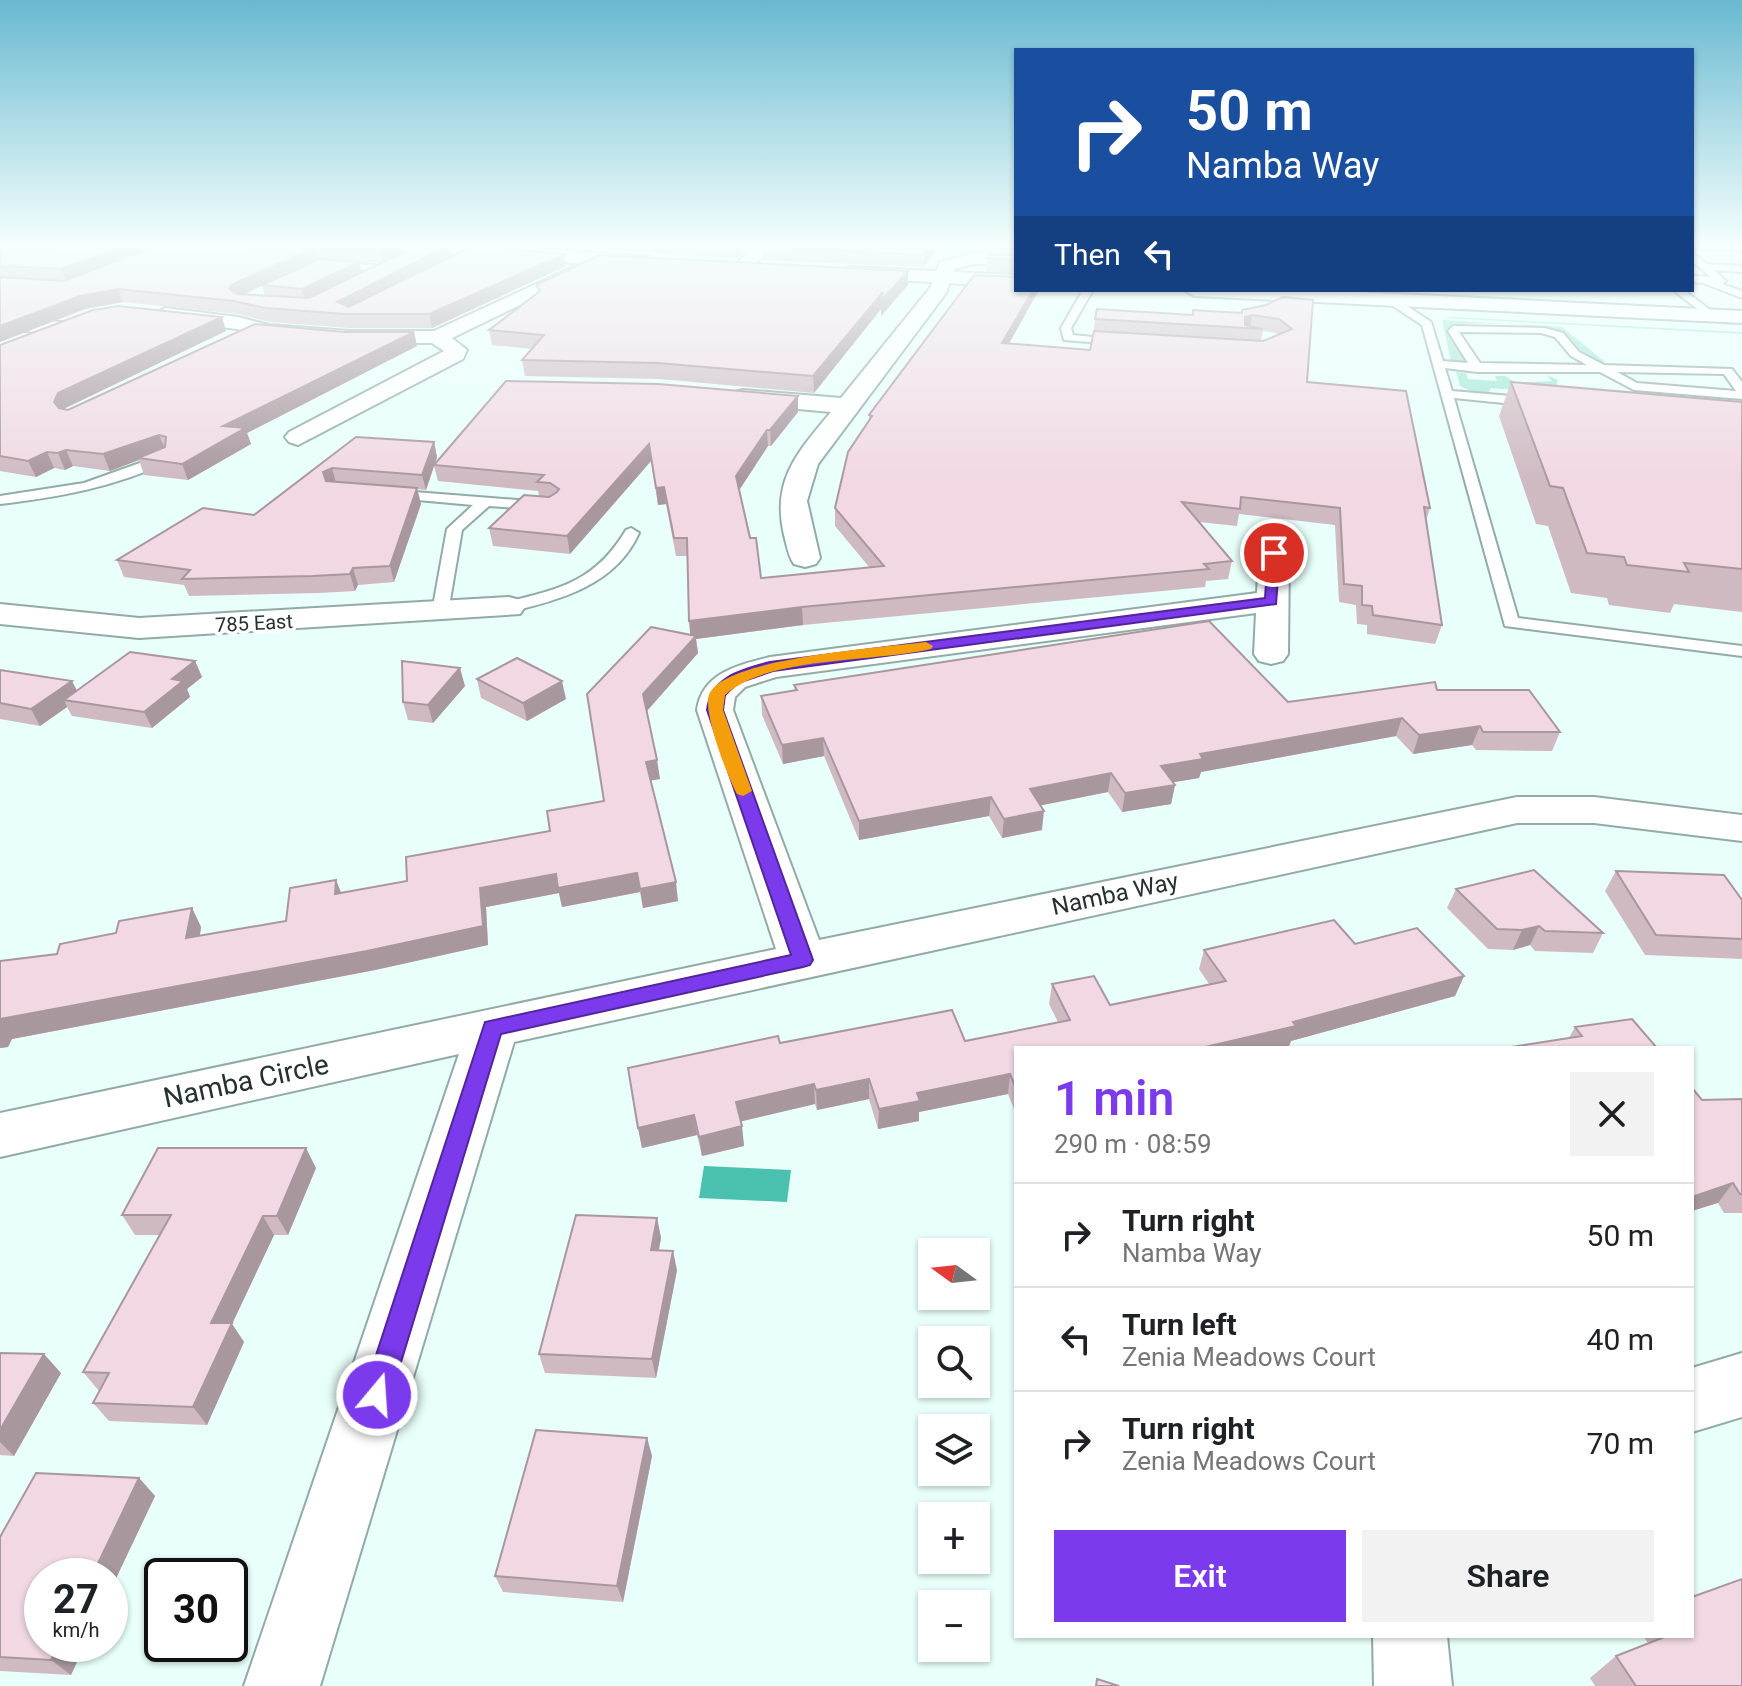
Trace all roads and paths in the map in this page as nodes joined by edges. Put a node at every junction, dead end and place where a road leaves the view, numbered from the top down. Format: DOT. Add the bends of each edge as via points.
graph roads {
  1 [pos="0,323"];
  2 [pos="75,323"];
  3 [pos="235,323"];
  4 [pos="467,323"];
  5 [pos="913,323"];
  6 [pos="1071,323"];
  7 [pos="1083,323"];
  8 [pos="1427,324"];
  9 [pos="1086,326"];
  10 [pos="61,328"];
  11 [pos="256,328"];
  12 [pos="437,337"];
  13 [pos="228,342"];
  14 [pos="24,343"];
  15 [pos="1138,343"];
  16 [pos="1437,364"];
  17 [pos="1599,367"];
  18 [pos="1477,368"];
  19 [pos="1728,371"];
  20 [pos="1742,373"];
  21 [pos="1742,392"];
  22 [pos="716,394"];
  23 [pos="1445,394"];
  24 [pos="1552,403"];
  25 [pos="847,406"];
  26 [pos="298,437"];
  27 [pos="165,458"];
  28 [pos="366,492"];
  29 [pos="0,500"];
  30 [pos="485,502"];
  31 [pos="552,507"];
  32 [pos="631,533"];
  33 [pos="1274,553"];
  34 [pos="805,558"];
  35 [pos="1272,601"];
  36 [pos="509,607"];
  37 [pos="440,612"];
  38 [pos="0,614"];
  39 [pos="1742,651"];
  40 [pos="1271,654"];
  41 [pos="1742,828"];
  42 [pos="803,960"];
  43 [pos="493,1028"];
  44 [pos="0,1135"];
  45 [pos="1742,1385"];
  46 [pos="1694,1399"];
  47 [pos="1410,1638"];
  48 [pos="282,1686"];
  49 [pos="1413,1686"];
  1 -- 10 [label="street"];
  2 -- 10 [label="street"];
  3 -- 11 [label="street"];
  4 -- 12 [label="street"];
  5 -- 25 [label="street"];
  6 -- 15 [label="lane" via="1068,338 1090,345"];
  7 -- 9 [label="lane"];
  8 -- 16 [label="lane"];
  10 -- 14 [label="street"];
  11 -- 12 [label="street" via="349,337"];
  11 -- 13 [label="street"];
  12 -- 26 [label="street" via="455,354"];
  16 -- 18 [label="lane"];
  16 -- 23 [label="lane"];
  17 -- 18 [label="lane"];
  17 -- 18 [label="lane" via="1575,354 1559,335 1541,330 1457,328 1453,331"];
  17 -- 19 [label="lane"];
  17 -- 21 [label="lane" via="1634,386"];
  19 -- 20 [label="lane"];
  19 -- 21 [label="lane"];
  22 -- 25 [label="street"];
  23 -- 24 [label="lane"];
  23 -- 39 [label="lane" via="1511,622"];
  25 -- 34 [label="street" via="799,473 792,493"];
  27 -- 29 [label="lane" via="93,488"];
  28 -- 30 [label="lane"];
  30 -- 31 [label="lane"];
  30 -- 37 [label="lane" via="455,529"];
  32 -- 36 [label="lane" via="621,555 604,571 546,599"];
  33 -- 35 [label="street"];
  35 -- 40 [label="street"];
  35 -- 42 [label="street" via="770,667 733,680 717,694 715,710"];
  36 -- 37 [label="street, 785 East"];
  37 -- 38 [label="street, 785 East" via="139,628"];
  41 -- 42 [label="street, Namba Way" via="1594,810 1517,810"];
  42 -- 43 [label="street, Namba Way"];
  43 -- 44 [label="street, Namba Circle"];
  43 -- 48 [label="street"];
  45 -- 46 [label="street"];
  47 -- 49 [label="street"];
}
